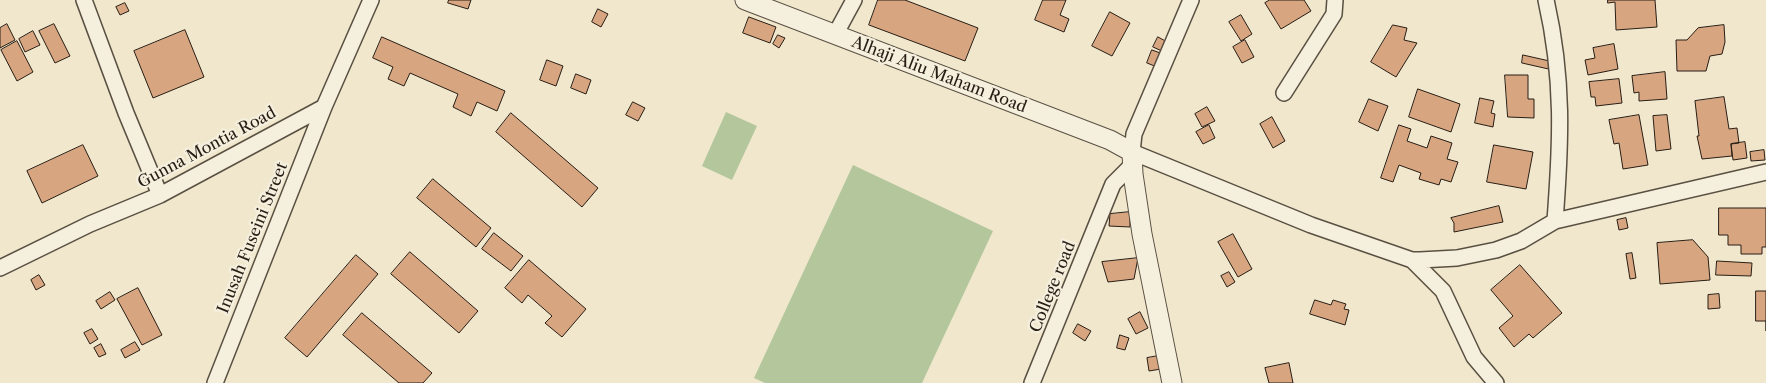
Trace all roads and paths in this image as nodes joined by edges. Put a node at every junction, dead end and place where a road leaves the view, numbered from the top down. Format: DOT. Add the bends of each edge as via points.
graph roads {
  1 [pos="84,0"];
  2 [pos="371,0"];
  3 [pos="745,0"];
  4 [pos="854,0"];
  5 [pos="1191,0"];
  6 [pos="1335,0"];
  7 [pos="1546,0"];
  8 [pos="835,35"];
  9 [pos="1284,93"];
  10 [pos="324,107"];
  11 [pos="1132,158"];
  12 [pos="1766,172"];
  13 [pos="160,194"];
  14 [pos="1555,222"];
  15 [pos="1412,260"];
  16 [pos="0,268"];
  17 [pos="215,383"];
  18 [pos="1032,383"];
  19 [pos="1172,383"];
  20 [pos="1496,383"];
  1 -- 13 [label="street"];
  2 -- 10 [label="street"];
  3 -- 8 [label="street, Alhaji Aliu Maham Road"];
  4 -- 8 [label="street"];
  5 -- 11 [label="street" via="1134,134"];
  6 -- 9 [label="street" via="1334,14"];
  7 -- 14 [label="street" via="1554,35 1561,104"];
  8 -- 11 [label="street, Alhaji Aliu Maham Road" via="1110,140"];
  10 -- 13 [label="street, Gunna Montia Road"];
  10 -- 17 [label="street, Inusah Fuseini Street"];
  11 -- 15 [label="street"];
  11 -- 18 [label="street, College road" via="1117,178 1105,204"];
  11 -- 19 [label="street" via="1142,234"];
  12 -- 14 [label="street"];
  13 -- 16 [label="street, Gunna Montia Road"];
  14 -- 15 [label="street" via="1521,241 1496,250 1458,258"];
  15 -- 20 [label="street" via="1443,291 1474,357"];
}
